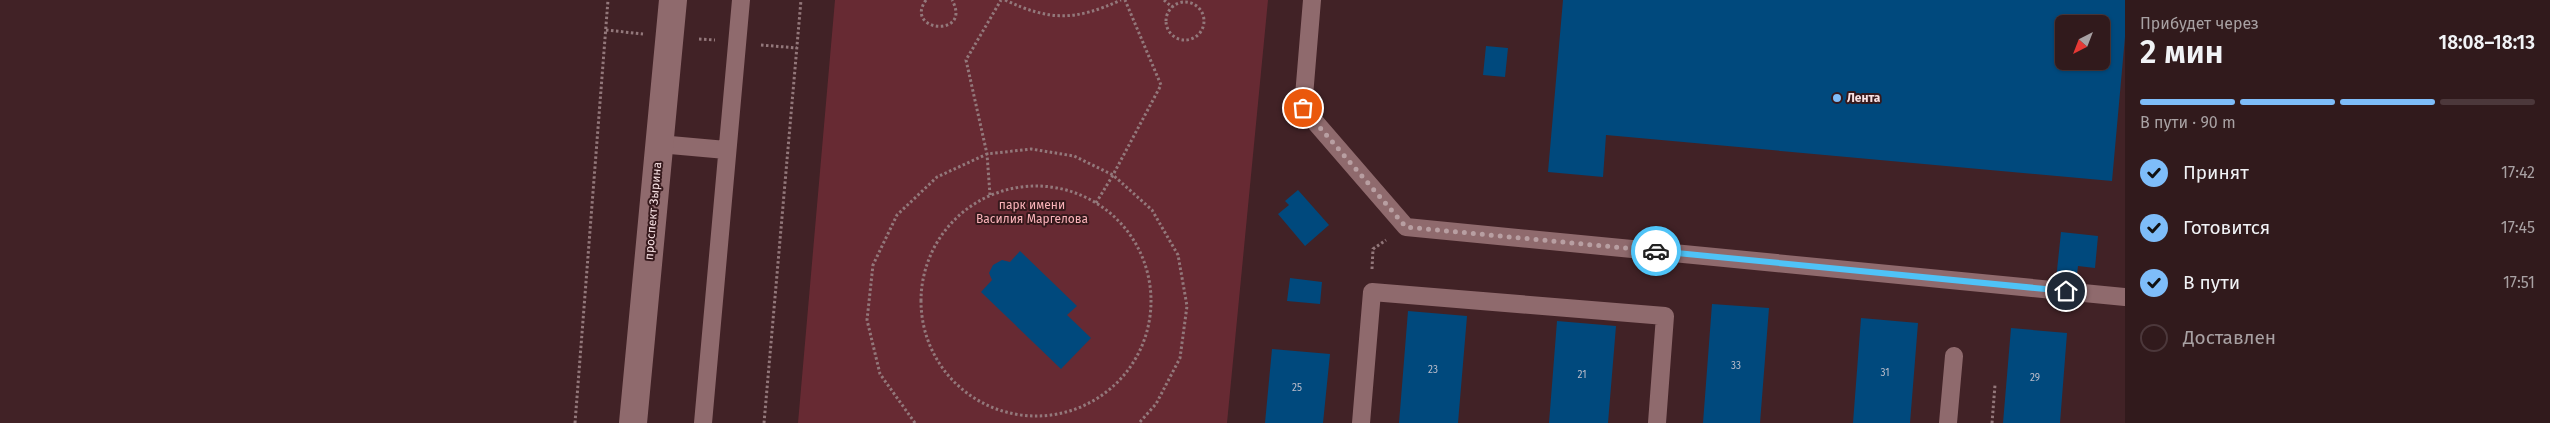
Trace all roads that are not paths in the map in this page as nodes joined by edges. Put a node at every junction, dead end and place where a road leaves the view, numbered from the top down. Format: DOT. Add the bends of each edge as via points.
graph roads {
  1 [pos="673,0"];
  2 [pos="741,0"];
  3 [pos="1312,0"];
  4 [pos="659,144"];
  5 [pos="726,150"];
  6 [pos="2125,297"];
  7 [pos="1954,356"];
  8 [pos="633,423"];
  9 [pos="703,423"];
  10 [pos="1361,423"];
  11 [pos="1657,423"];
  12 [pos="1948,423"];
  1 -- 4 [label="street, проспект Зырина"];
  2 -- 5 [label="lane"];
  3 -- 6 [label="lane" via="1303,108 1406,227"];
  4 -- 5 [label="lane"];
  4 -- 8 [label="street, проспект Зырина"];
  5 -- 9 [label="lane"];
  7 -- 12 [label="lane"];
  10 -- 11 [label="lane" via="1372,292 1665,316"];
}
